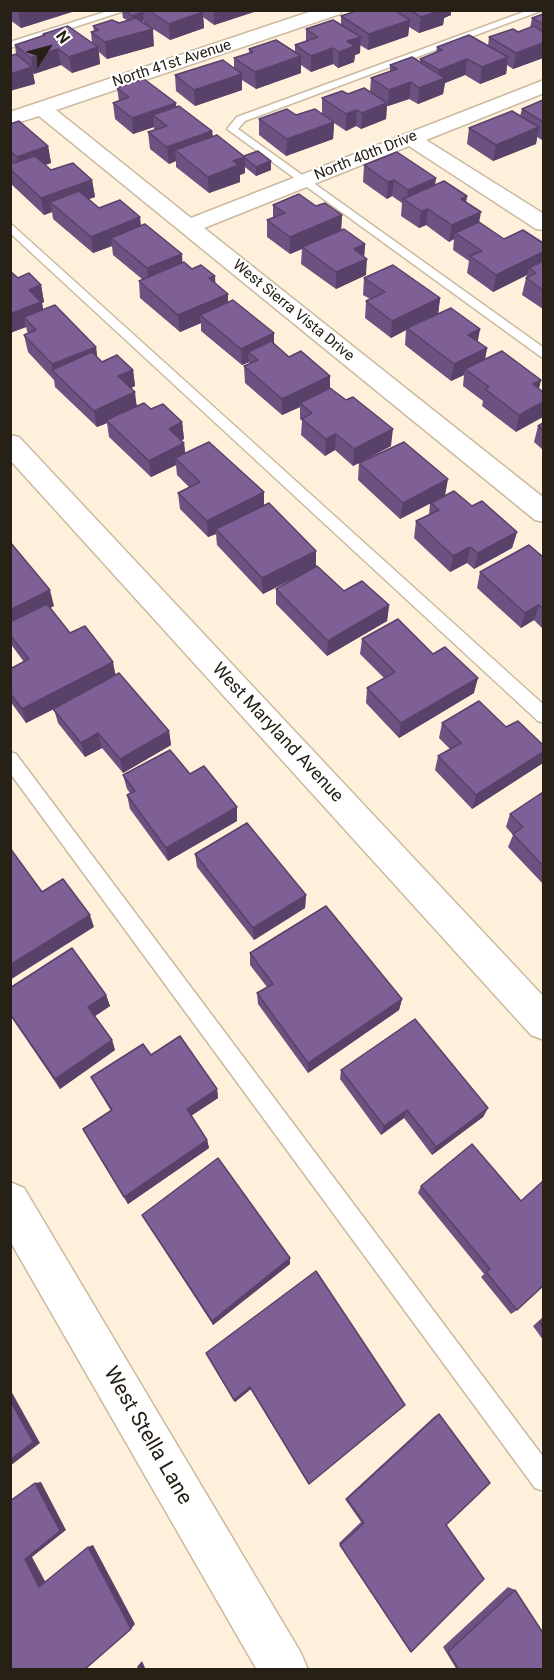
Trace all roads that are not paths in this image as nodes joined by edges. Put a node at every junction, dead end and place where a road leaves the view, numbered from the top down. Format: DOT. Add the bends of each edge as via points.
graph roads {
  1 [pos="123,10"];
  2 [pos="334,10"];
  3 [pos="539,10"];
  4 [pos="10,45"];
  5 [pos="543,86"];
  6 [pos="42,108"];
  7 [pos="10,119"];
  8 [pos="411,139"];
  9 [pos="303,181"];
  10 [pos="543,224"];
  11 [pos="10,226"];
  12 [pos="189,226"];
  13 [pos="543,355"];
  14 [pos="10,442"];
  15 [pos="543,513"];
  16 [pos="543,716"];
  17 [pos="10,759"];
  18 [pos="543,1023"];
  19 [pos="10,1202"];
  20 [pos="543,1479"];
  21 [pos="284,1670"];
  1 -- 4 [label="lane"];
  2 -- 6 [label="street, North 41st Avenue"];
  3 -- 9 [label="lane" via="241,119 232,129"];
  5 -- 8 [label="street, North 40th Drive"];
  6 -- 7 [label="street, North 41st Avenue"];
  6 -- 12 [label="street, West Sierra Vista Drive"];
  8 -- 9 [label="street, North 40th Drive"];
  8 -- 10 [label="street"];
  9 -- 12 [label="street, North 40th Drive"];
  9 -- 13 [label="lane"];
  11 -- 16 [label="lane"];
  12 -- 15 [label="street, West Sierra Vista Drive"];
  14 -- 18 [label="street, West Maryland Avenue"];
  17 -- 20 [label="lane"];
  19 -- 21 [label="street, West Stella Lane"];
}
